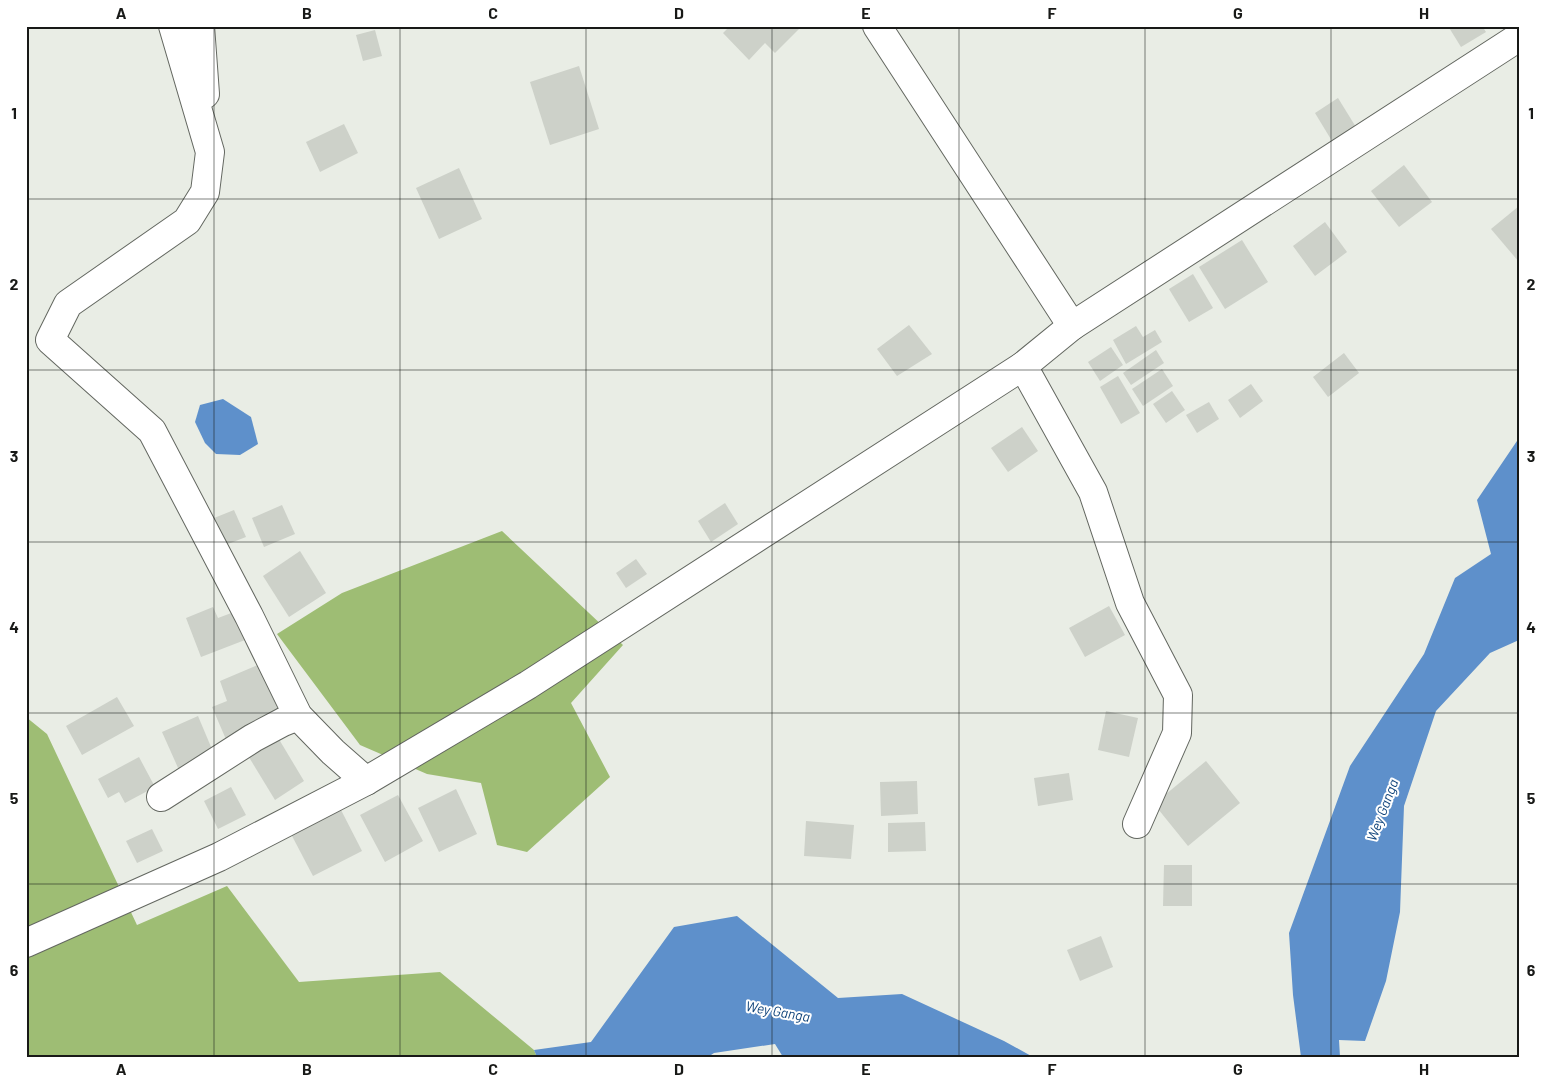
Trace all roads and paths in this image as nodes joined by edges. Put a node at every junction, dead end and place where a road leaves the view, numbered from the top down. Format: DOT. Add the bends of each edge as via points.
graph roads {
  1 [pos="173,26"];
  2 [pos="200,26"];
  3 [pos="877,26"];
  4 [pos="1519,37"];
  5 [pos="210,152"];
  6 [pos="1072,326"];
  7 [pos="1023,366"];
  8 [pos="298,716"];
  9 [pos="366,781"];
  10 [pos="161,797"];
  11 [pos="1137,824"];
  12 [pos="26,944"];
  1 -- 5 [label="street"];
  2 -- 5 [label="street"];
  3 -- 6 [label="street"];
  4 -- 6 [label="street"];
  5 -- 8 [label="street" via="205,192 187,221 68,304 50,340 152,431"];
  6 -- 7 [label="street"];
  7 -- 9 [label="street" via="528,685"];
  7 -- 11 [label="street" via="1093,492 1130,603 1178,695 1177,733"];
  8 -- 9 [label="street"];
  8 -- 10 [label="street" via="253,738"];
  9 -- 12 [label="street" via="219,857"];
}
